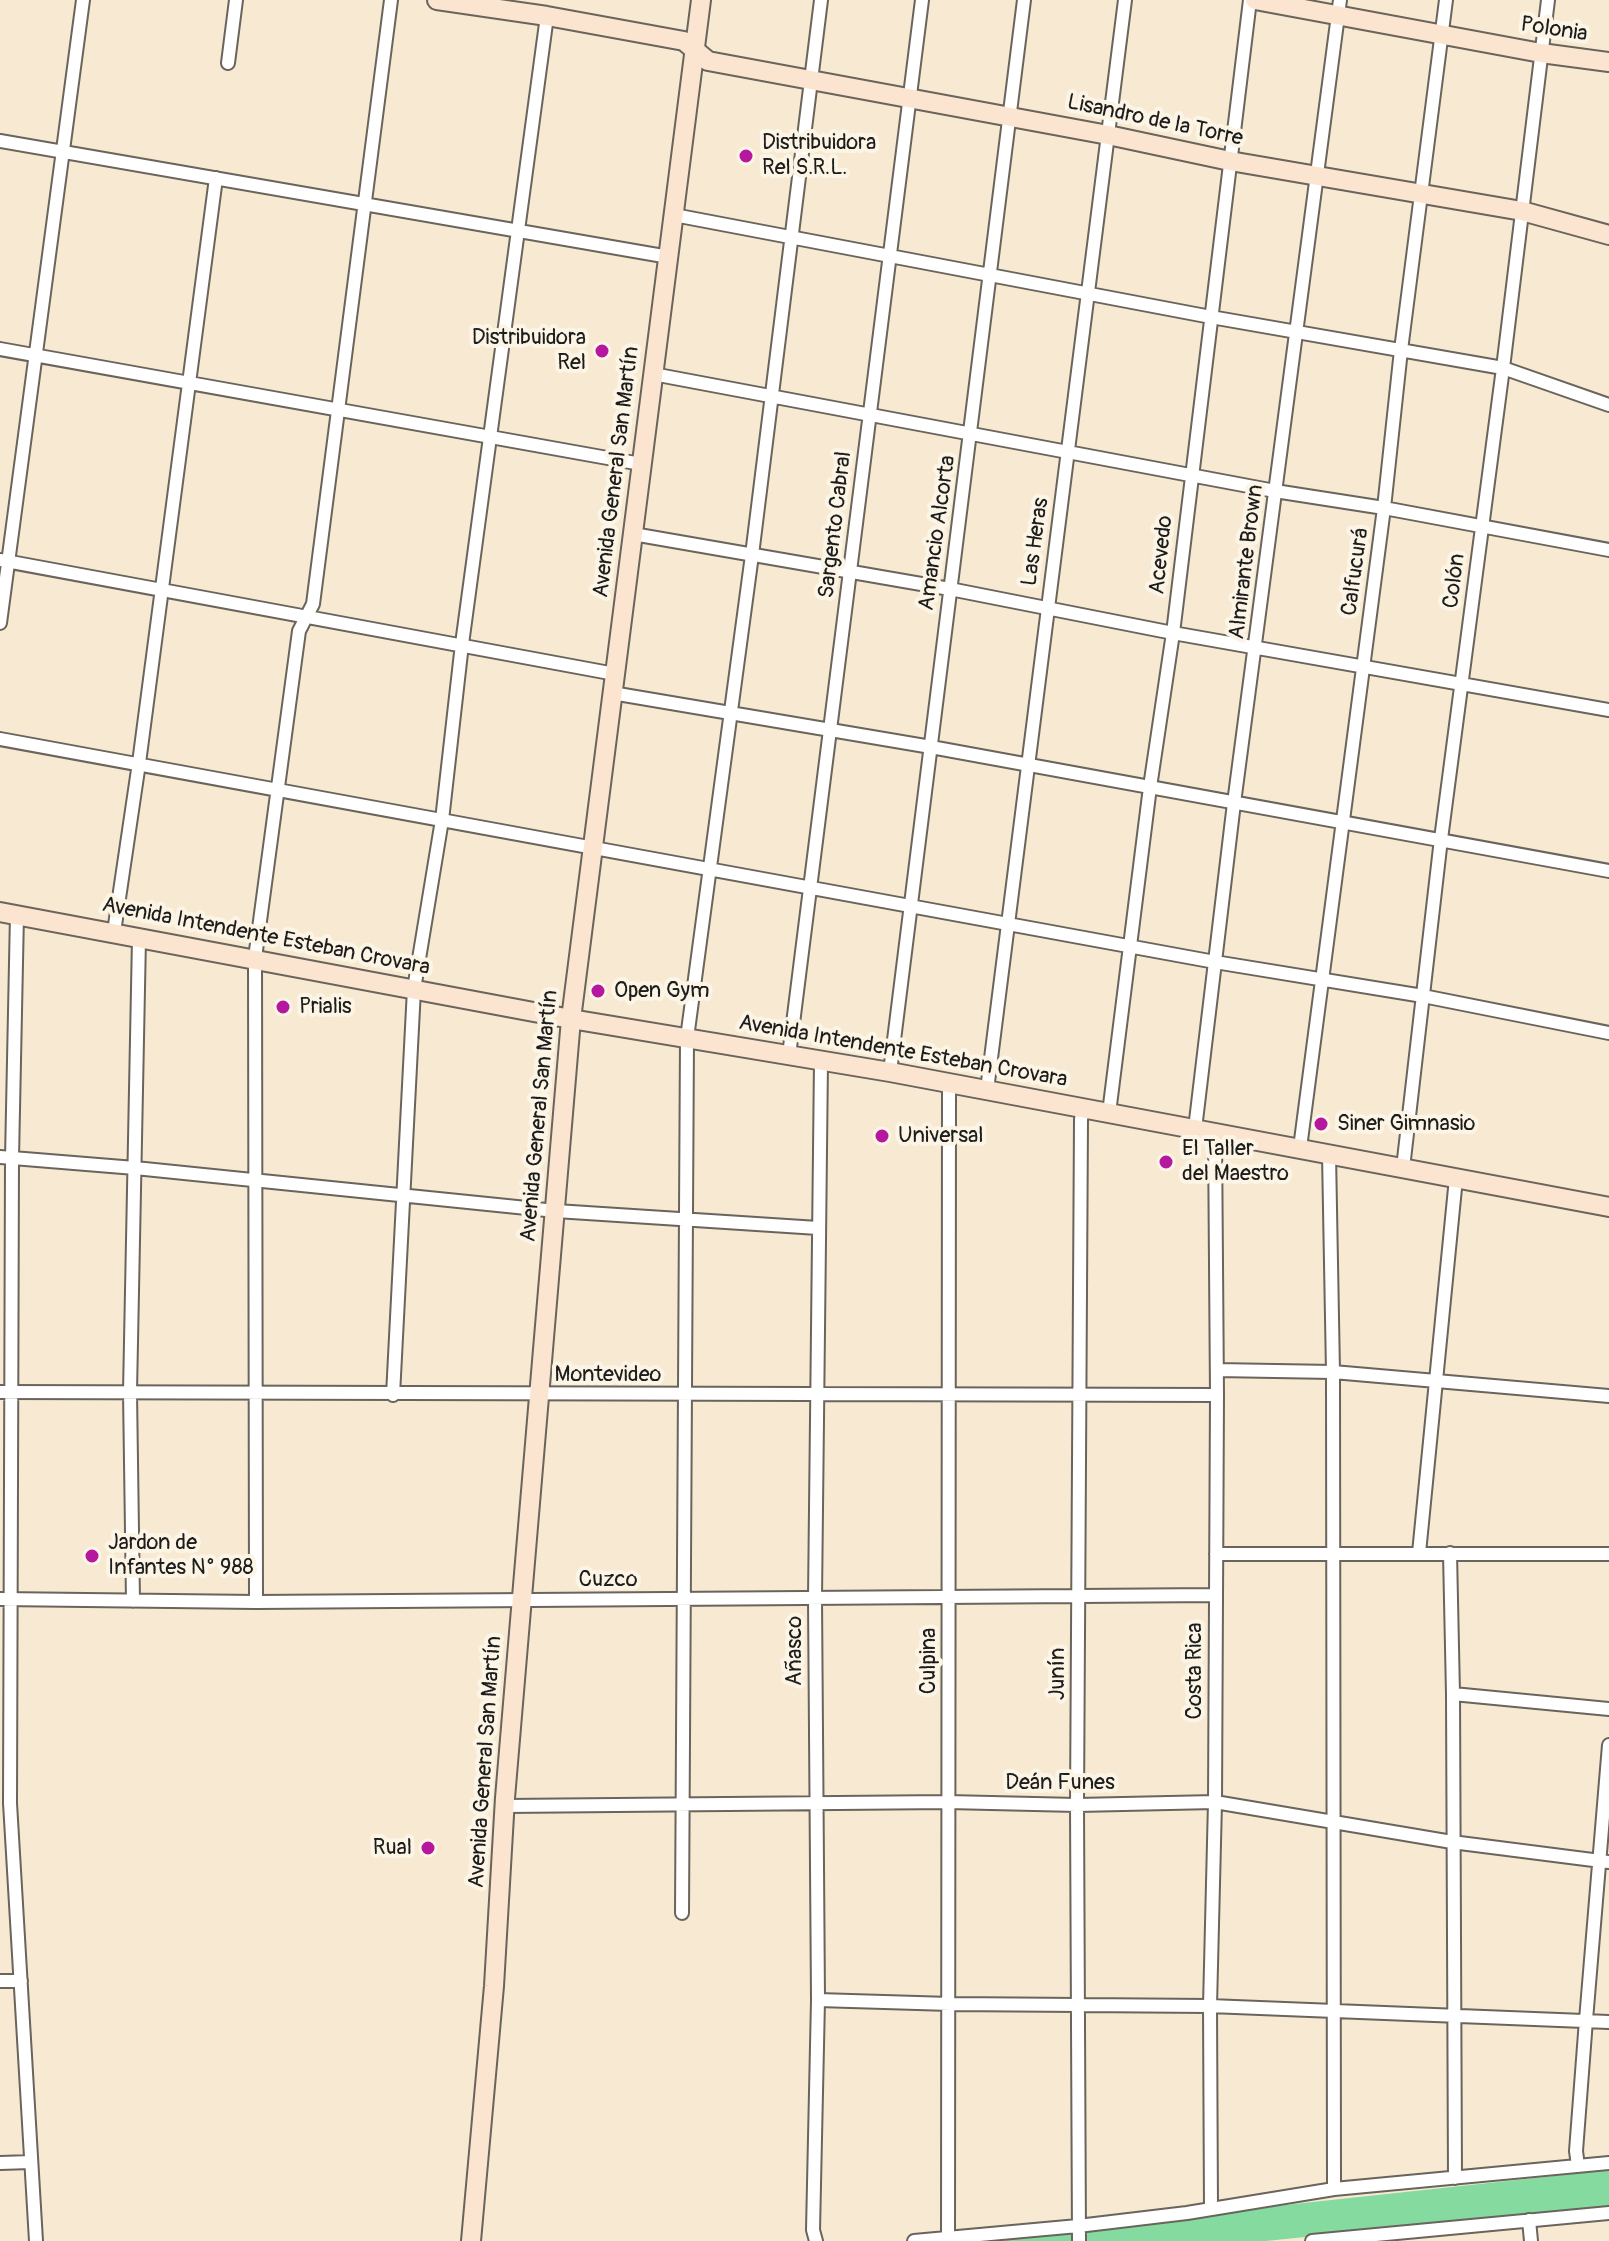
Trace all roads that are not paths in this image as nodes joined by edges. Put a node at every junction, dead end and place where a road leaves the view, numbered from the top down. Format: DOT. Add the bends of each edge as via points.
graph roads {
  1 [pos="83,0"];
  2 [pos="236,0"];
  3 [pos="391,0"];
  4 [pos="437,0"];
  5 [pos="701,0"];
  6 [pos="821,0"];
  7 [pos="922,0"];
  8 [pos="1024,0"];
  9 [pos="1125,0"];
  10 [pos="1252,0"];
  11 [pos="1446,0"];
  12 [pos="1548,0"];
  13 [pos="1339,8"];
  14 [pos="547,16"];
  15 [pos="1441,34"];
  16 [pos="695,49"];
  17 [pos="1541,53"];
  18 [pos="1609,61"];
  19 [pos="228,63"];
  20 [pos="811,82"];
  21 [pos="910,98"];
  22 [pos="1009,116"];
  23 [pos="1108,135"];
  24 [pos="0,141"];
  25 [pos="64,151"];
  26 [pos="1230,161"];
  27 [pos="1316,176"];
  28 [pos="216,178"];
  29 [pos="1422,194"];
  30 [pos="366,204"];
  31 [pos="1522,211"];
  32 [pos="674,215"];
  33 [pos="520,231"];
  34 [pos="1609,235"];
  35 [pos="792,236"];
  36 [pos="669,257"];
  37 [pos="891,258"];
  38 [pos="989,276"];
  39 [pos="1089,294"];
  40 [pos="1211,317"];
  41 [pos="1297,333"];
  42 [pos="0,349"];
  43 [pos="1401,350"];
  44 [pos="36,354"];
  45 [pos="1503,368"];
  46 [pos="653,374"];
  47 [pos="189,383"];
  48 [pos="771,398"];
  49 [pos="1609,405"];
  50 [pos="339,409"];
  51 [pos="870,416"];
  52 [pos="971,433"];
  53 [pos="492,437"];
  54 [pos="1069,451"];
  55 [pos="641,464"];
  56 [pos="1191,474"];
  57 [pos="1275,491"];
  58 [pos="1384,508"];
  59 [pos="1482,526"];
  60 [pos="633,534"];
  61 [pos="1609,550"];
  62 [pos="752,555"];
  63 [pos="4,561"];
  64 [pos="850,571"];
  65 [pos="161,588"];
  66 [pos="950,589"];
  67 [pos="1048,608"];
  68 [pos="306,615"];
  69 [pos="0,623"];
  70 [pos="1173,633"];
  71 [pos="462,644"];
  72 [pos="1256,648"];
  73 [pos="1363,666"];
  74 [pos="614,683"];
  75 [pos="1461,684"];
  76 [pos="1609,710"];
  77 [pos="731,712"];
  78 [pos="830,730"];
  79 [pos="0,739"];
  80 [pos="931,747"];
  81 [pos="139,763"];
  82 [pos="1028,765"];
  83 [pos="1150,787"];
  84 [pos="276,788"];
  85 [pos="1234,803"];
  86 [pos="442,820"];
  87 [pos="1343,822"];
  88 [pos="1441,839"];
  89 [pos="592,846"];
  90 [pos="711,868"];
  91 [pos="1609,871"];
  92 [pos="810,887"];
  93 [pos="909,903"];
  94 [pos="8,913"];
  95 [pos="1007,923"];
  96 [pos="114,932"];
  97 [pos="139,938"];
  98 [pos="1130,944"];
  99 [pos="255,958"];
  100 [pos="1215,962"];
  101 [pos="1324,978"];
  102 [pos="414,989"];
  103 [pos="1423,996"];
  104 [pos="571,1019"];
  105 [pos="1609,1033"];
  106 [pos="687,1038"];
  107 [pos="789,1055"];
  108 [pos="821,1061"];
  109 [pos="890,1072"];
  110 [pos="949,1083"];
  111 [pos="987,1090"];
  112 [pos="1084,1108"];
  113 [pos="1109,1113"];
  114 [pos="1195,1129"];
  115 [pos="1215,1133"];
  116 [pos="1300,1148"];
  117 [pos="1329,1154"];
  118 [pos="6,1158"];
  119 [pos="135,1168"];
  120 [pos="1403,1168"];
  121 [pos="1456,1178"];
  122 [pos="257,1182"];
  123 [pos="405,1195"];
  124 [pos="1609,1207"];
  125 [pos="556,1211"];
  126 [pos="685,1218"];
  127 [pos="818,1228"];
  128 [pos="1217,1370"];
  129 [pos="1333,1372"];
  130 [pos="1437,1380"];
  131 [pos="6,1392"];
  132 [pos="130,1392"];
  133 [pos="255,1393"];
  134 [pos="393,1395"];
  135 [pos="541,1395"];
  136 [pos="684,1395"];
  137 [pos="949,1395"];
  138 [pos="1217,1395"];
  139 [pos="818,1396"];
  140 [pos="1079,1396"];
  141 [pos="1609,1396"];
  142 [pos="1419,1553"];
  143 [pos="1450,1553"];
  144 [pos="1216,1554"];
  145 [pos="1333,1554"];
  146 [pos="1609,1554"];
  147 [pos="1216,1595"];
  148 [pos="949,1596"];
  149 [pos="1078,1596"];
  150 [pos="815,1598"];
  151 [pos="5,1600"];
  152 [pos="522,1600"];
  153 [pos="685,1600"];
  154 [pos="133,1601"];
  155 [pos="256,1602"];
  156 [pos="1453,1694"];
  157 [pos="1609,1709"];
  158 [pos="1609,1745"];
  159 [pos="948,1802"];
  160 [pos="1215,1802"];
  161 [pos="5,1803"];
  162 [pos="682,1804"];
  163 [pos="816,1805"];
  164 [pos="1077,1805"];
  165 [pos="505,1806"];
  166 [pos="1333,1821"];
  167 [pos="1452,1842"];
  168 [pos="1605,1861"];
  169 [pos="682,1913"];
  170 [pos="0,1981"];
  171 [pos="21,1981"];
  172 [pos="818,2000"];
  173 [pos="950,2004"];
  174 [pos="1078,2005"];
  175 [pos="1210,2006"];
  176 [pos="1335,2011"];
  177 [pos="1454,2017"];
  178 [pos="1586,2020"];
  179 [pos="1609,2022"];
  180 [pos="31,2162"];
  181 [pos="0,2163"];
  182 [pos="1609,2163"];
  183 [pos="1578,2166"];
  184 [pos="1455,2178"];
  185 [pos="1334,2189"];
  186 [pos="1211,2209"];
  187 [pos="1609,2213"];
  188 [pos="1529,2220"];
  189 [pos="1078,2226"];
  190 [pos="948,2238"];
  191 [pos="36,2241"];
  192 [pos="471,2241"];
  193 [pos="816,2241"];
  194 [pos="914,2241"];
  195 [pos="1079,2241"];
  196 [pos="1315,2241"];
  197 [pos="1531,2241"];
  1 -- 25 [label="street"];
  2 -- 19 [label="street"];
  3 -- 30 [label="street"];
  4 -- 14 [label="street, Lisandro de la Torre"];
  5 -- 16 [label="street, Avenida General San Martín"];
  6 -- 20 [label="street"];
  7 -- 21 [label="street, Sargento Cabral"];
  8 -- 22 [label="street, Amancio Alcorta"];
  9 -- 23 [label="street, Las Heras"];
  10 -- 13 [label="street, Polonia"];
  10 -- 26 [label="street, Acevedo"];
  11 -- 15 [label="street, Calfucurá"];
  12 -- 17 [label="street, Colón"];
  13 -- 15 [label="street, Polonia"];
  13 -- 27 [label="street, Almirante Brown"];
  14 -- 16 [label="street, Lisandro de la Torre" via="684,41"];
  14 -- 33 [label="street"];
  15 -- 17 [label="street, Polonia"];
  15 -- 29 [label="street, Calfucurá"];
  16 -- 20 [label="street, Lisandro de la Torre" via="708,61"];
  16 -- 32 [label="street, Avenida General San Martín"];
  17 -- 18 [label="street, Polonia"];
  17 -- 31 [label="street, Colón"];
  20 -- 21 [label="street, Lisandro de la Torre"];
  20 -- 35 [label="street"];
  21 -- 22 [label="street, Lisandro de la Torre"];
  21 -- 37 [label="street, Sargento Cabral"];
  22 -- 23 [label="street, Lisandro de la Torre"];
  22 -- 38 [label="street, Amancio Alcorta"];
  23 -- 26 [label="street, Lisandro de la Torre"];
  23 -- 39 [label="street, Las Heras"];
  24 -- 25 [label="street"];
  25 -- 28 [label="street"];
  25 -- 44 [label="street"];
  26 -- 27 [label="street, Lisandro de la Torre"];
  26 -- 40 [label="street, Acevedo"];
  27 -- 29 [label="street, Lisandro de la Torre"];
  27 -- 41 [label="street, Almirante Brown"];
  28 -- 30 [label="street"];
  28 -- 47 [label="street"];
  29 -- 31 [label="street, Lisandro de la Torre"];
  29 -- 43 [label="street, Calfucurá"];
  30 -- 33 [label="street"];
  30 -- 50 [label="street"];
  31 -- 34 [label="street, Lisandro de la Torre"];
  31 -- 45 [label="street, Colón"];
  32 -- 35 [label="street"];
  32 -- 36 [label="street, Avenida General San Martín"];
  33 -- 36 [label="street"];
  33 -- 53 [label="street"];
  35 -- 37 [label="street"];
  35 -- 48 [label="street"];
  36 -- 46 [label="street, Avenida General San Martín"];
  37 -- 38 [label="street"];
  37 -- 51 [label="street, Sargento Cabral"];
  38 -- 39 [label="street"];
  38 -- 52 [label="street, Amancio Alcorta"];
  39 -- 40 [label="street"];
  39 -- 54 [label="street, Las Heras"];
  40 -- 41 [label="street"];
  40 -- 56 [label="street, Acevedo"];
  41 -- 43 [label="street"];
  41 -- 57 [label="street, Almirante Brown"];
  42 -- 44 [label="street"];
  43 -- 45 [label="street"];
  43 -- 58 [label="street, Calfucurá"];
  44 -- 47 [label="street"];
  44 -- 63 [label="street"];
  45 -- 49 [label="street"];
  45 -- 59 [label="street, Colón"];
  46 -- 48 [label="street"];
  46 -- 55 [label="street, Avenida General San Martín"];
  47 -- 50 [label="street"];
  47 -- 65 [label="street"];
  48 -- 51 [label="street"];
  48 -- 62 [label="street"];
  50 -- 53 [label="street"];
  50 -- 68 [label="street" via="313,604"];
  51 -- 52 [label="street"];
  51 -- 64 [label="street, Sargento Cabral"];
  52 -- 54 [label="street"];
  52 -- 66 [label="street, Amancio Alcorta"];
  53 -- 55 [label="street"];
  53 -- 71 [label="street"];
  54 -- 56 [label="street"];
  54 -- 67 [label="street, Las Heras"];
  55 -- 60 [label="street, Avenida General San Martín"];
  56 -- 57 [label="street"];
  56 -- 70 [label="street, Acevedo"];
  57 -- 58 [label="street"];
  57 -- 72 [label="street, Almirante Brown"];
  58 -- 59 [label="street"];
  58 -- 73 [label="street, Calfucurá"];
  59 -- 61 [label="street"];
  59 -- 75 [label="street, Colón"];
  60 -- 62 [label="street"];
  60 -- 74 [label="street, Avenida General San Martín"];
  62 -- 64 [label="street"];
  62 -- 77 [label="street"];
  63 -- 65 [label="street"];
  63 -- 69 [label="street"];
  64 -- 66 [label="street"];
  64 -- 78 [label="street, Sargento Cabral"];
  65 -- 68 [label="street"];
  65 -- 81 [label="street"];
  66 -- 67 [label="street"];
  66 -- 80 [label="street, Amancio Alcorta"];
  67 -- 70 [label="street"];
  67 -- 82 [label="street, Las Heras"];
  68 -- 71 [label="street"];
  68 -- 84 [label="street" via="299,631"];
  70 -- 72 [label="street"];
  70 -- 83 [label="street, Acevedo"];
  71 -- 74 [label="street"];
  71 -- 86 [label="street"];
  72 -- 73 [label="street"];
  72 -- 85 [label="street, Almirante Brown"];
  73 -- 75 [label="street"];
  73 -- 87 [label="street, Calfucurá"];
  74 -- 77 [label="street"];
  74 -- 89 [label="street, Avenida General San Martín"];
  75 -- 76 [label="street"];
  75 -- 88 [label="street, Colón"];
  77 -- 78 [label="street"];
  77 -- 90 [label="street"];
  78 -- 80 [label="street"];
  78 -- 92 [label="street, Sargento Cabral"];
  79 -- 81 [label="street"];
  80 -- 82 [label="street"];
  80 -- 93 [label="street, Amancio Alcorta"];
  81 -- 84 [label="street"];
  81 -- 96 [label="street"];
  82 -- 83 [label="street"];
  82 -- 95 [label="street, Las Heras"];
  83 -- 85 [label="street"];
  83 -- 98 [label="street, Acevedo"];
  84 -- 86 [label="street"];
  84 -- 99 [label="street"];
  85 -- 87 [label="street"];
  85 -- 100 [label="street, Almirante Brown"];
  86 -- 89 [label="street"];
  86 -- 102 [label="street"];
  87 -- 88 [label="street"];
  87 -- 101 [label="street, Calfucurá"];
  88 -- 91 [label="street"];
  88 -- 103 [label="street, Colón"];
  89 -- 90 [label="street"];
  89 -- 104 [label="street, Avenida General San Martín"];
  90 -- 92 [label="street"];
  90 -- 106 [label="street"];
  92 -- 93 [label="street"];
  92 -- 107 [label="street, Sargento Cabral"];
  93 -- 95 [label="street"];
  93 -- 109 [label="street, Amancio Alcorta"];
  94 -- 96 [label="street, Avenida Intendente Esteban Crovara"];
  94 -- 118 [label="street"];
  95 -- 98 [label="street"];
  95 -- 111 [label="street, Las Heras"];
  96 -- 97 [label="street, Avenida Intendente Esteban Crovara"];
  97 -- 99 [label="street, Avenida Intendente Esteban Crovara"];
  97 -- 119 [label="street"];
  98 -- 100 [label="street"];
  98 -- 113 [label="street, Acevedo"];
  99 -- 102 [label="street, Avenida Intendente Esteban Crovara"];
  99 -- 122 [label="street"];
  100 -- 101 [label="street"];
  100 -- 114 [label="street, Almirante Brown"];
  101 -- 103 [label="street"];
  101 -- 116 [label="street, Calfucurá"];
  102 -- 104 [label="street, Avenida Intendente Esteban Crovara"];
  102 -- 123 [label="street"];
  103 -- 105 [label="street"];
  103 -- 120 [label="street, Colón"];
  104 -- 106 [label="street, Avenida Intendente Esteban Crovara"];
  104 -- 125 [label="street, Avenida General San Martín"];
  106 -- 107 [label="street, Avenida Intendente Esteban Crovara"];
  106 -- 126 [label="street"];
  107 -- 108 [label="street, Avenida Intendente Esteban Crovara"];
  108 -- 109 [label="street, Avenida Intendente Esteban Crovara"];
  108 -- 127 [label="street, Añasco"];
  109 -- 110 [label="street, Avenida Intendente Esteban Crovara"];
  110 -- 111 [label="street, Avenida Intendente Esteban Crovara"];
  110 -- 137 [label="street, Culpina"];
  111 -- 112 [label="street, Avenida Intendente Esteban Crovara"];
  112 -- 113 [label="street, Avenida Intendente Esteban Crovara"];
  112 -- 140 [label="street, Junín"];
  113 -- 114 [label="street, Avenida Intendente Esteban Crovara"];
  114 -- 115 [label="street, Avenida Intendente Esteban Crovara"];
  115 -- 116 [label="street, Avenida Intendente Esteban Crovara"];
  115 -- 128 [label="street, Costa Rica"];
  116 -- 117 [label="street, Avenida Intendente Esteban Crovara"];
  117 -- 120 [label="street, Avenida Intendente Esteban Crovara"];
  117 -- 129 [label="street"];
  118 -- 119 [label="street"];
  118 -- 131 [label="street"];
  119 -- 122 [label="street"];
  119 -- 132 [label="street"];
  120 -- 121 [label="street, Avenida Intendente Esteban Crovara"];
  121 -- 124 [label="street, Avenida Intendente Esteban Crovara"];
  121 -- 130 [label="street"];
  122 -- 123 [label="street"];
  122 -- 133 [label="street"];
  123 -- 125 [label="street"];
  123 -- 134 [label="street"];
  125 -- 126 [label="street"];
  125 -- 135 [label="street, Avenida General San Martín"];
  126 -- 127 [label="street"];
  126 -- 136 [label="street"];
  127 -- 139 [label="street, Añasco"];
  128 -- 129 [label="street"];
  128 -- 138 [label="street, Costa Rica"];
  129 -- 130 [label="street"];
  129 -- 145 [label="street"];
  130 -- 141 [label="street"];
  130 -- 142 [label="street"];
  131 -- 132 [label="street, Montevideo"];
  131 -- 151 [label="street"];
  132 -- 133 [label="street, Montevideo"];
  132 -- 154 [label="street"];
  133 -- 134 [label="street, Montevideo"];
  133 -- 155 [label="street"];
  134 -- 135 [label="street, Montevideo"];
  135 -- 136 [label="street, Montevideo"];
  135 -- 152 [label="street, Avenida General San Martín"];
  136 -- 139 [label="street, Montevideo"];
  136 -- 153 [label="street"];
  137 -- 139 [label="street, Montevideo"];
  137 -- 140 [label="street, Montevideo"];
  137 -- 148 [label="street, Culpina"];
  138 -- 140 [label="street, Montevideo"];
  138 -- 144 [label="street, Costa Rica"];
  139 -- 150 [label="street, Añasco"];
  140 -- 149 [label="street, Junín"];
  142 -- 143 [label="street"];
  142 -- 145 [label="street"];
  143 -- 146 [label="street"];
  143 -- 156 [label="street"];
  144 -- 145 [label="street"];
  144 -- 147 [label="street, Costa Rica"];
  145 -- 166 [label="street"];
  147 -- 149 [label="street, Cuzco"];
  147 -- 160 [label="street, Costa Rica"];
  148 -- 149 [label="street, Cuzco"];
  148 -- 150 [label="street, Cuzco"];
  148 -- 159 [label="street, Culpina"];
  149 -- 164 [label="street, Junín"];
  150 -- 153 [label="street, Cuzco"];
  150 -- 163 [label="street, Añasco"];
  151 -- 154 [label="street, Cuzco"];
  151 -- 161 [label="street"];
  152 -- 153 [label="street, Cuzco"];
  152 -- 155 [label="street, Cuzco"];
  152 -- 165 [label="street, Avenida General San Martín"];
  153 -- 162 [label="street"];
  154 -- 155 [label="street, Cuzco"];
  156 -- 157 [label="street"];
  156 -- 167 [label="street"];
  158 -- 168 [label="street"];
  159 -- 163 [label="street, Deán Funes"];
  159 -- 164 [label="street, Deán Funes"];
  159 -- 173 [label="street, Culpina"];
  160 -- 164 [label="street, Deán Funes"];
  160 -- 166 [label="street, Deán Funes"];
  160 -- 175 [label="street, Costa Rica"];
  161 -- 171 [label="street"];
  162 -- 163 [label="street, Deán Funes"];
  162 -- 165 [label="street, Deán Funes"];
  162 -- 169 [label="street"];
  163 -- 172 [label="street, Añasco"];
  164 -- 174 [label="street, Junín"];
  165 -- 192 [label="street, Avenida General San Martín"];
  166 -- 167 [label="street, Deán Funes"];
  166 -- 176 [label="street"];
  167 -- 168 [label="street, Deán Funes"];
  167 -- 177 [label="street"];
  168 -- 178 [label="street"];
  170 -- 171 [label="street"];
  171 -- 180 [label="street"];
  172 -- 173 [label="street"];
  172 -- 193 [label="street, Añasco"];
  173 -- 174 [label="street"];
  173 -- 190 [label="street, Culpina"];
  174 -- 175 [label="street"];
  174 -- 189 [label="street, Junín"];
  175 -- 176 [label="street"];
  175 -- 186 [label="street, Costa Rica"];
  176 -- 177 [label="street"];
  176 -- 185 [label="street"];
  177 -- 178 [label="street"];
  177 -- 184 [label="street"];
  178 -- 179 [label="street"];
  178 -- 183 [label="street"];
  180 -- 181 [label="street"];
  180 -- 191 [label="street"];
  182 -- 183 [label="street"];
  183 -- 184 [label="street"];
  184 -- 185 [label="street"];
  185 -- 186 [label="street"];
  186 -- 189 [label="street"];
  187 -- 188 [label="street"];
  188 -- 196 [label="street"];
  188 -- 197 [label="street"];
  189 -- 190 [label="street"];
  189 -- 195 [label="street, Junín"];
  190 -- 194 [label="street"];
}
